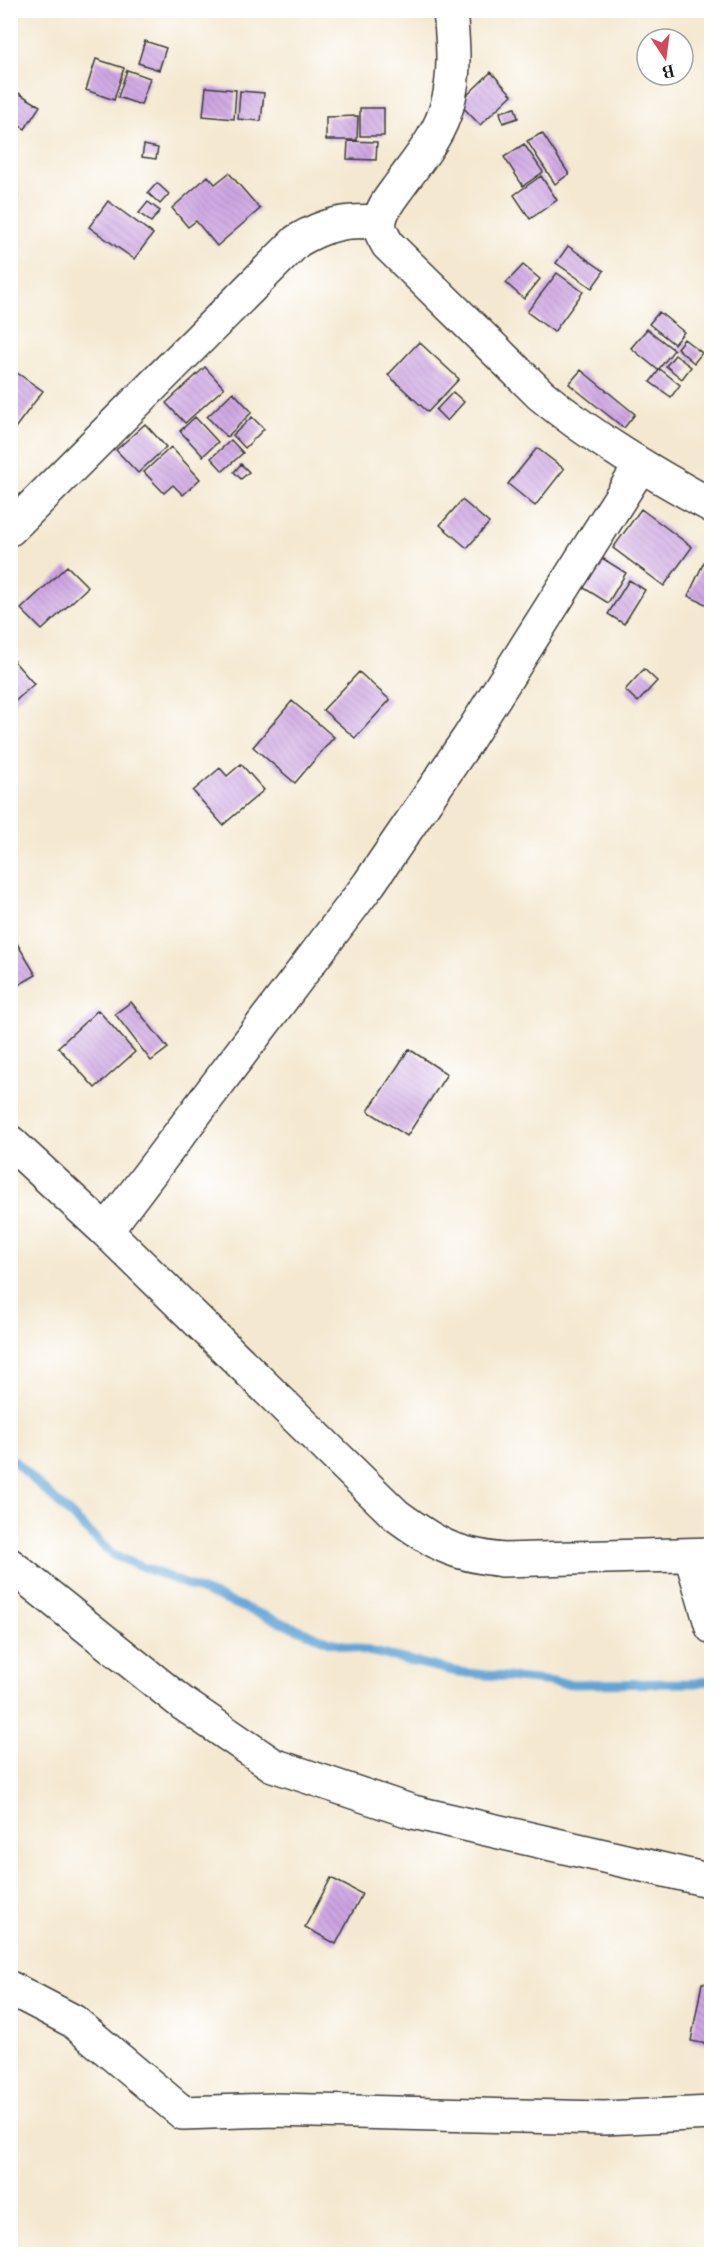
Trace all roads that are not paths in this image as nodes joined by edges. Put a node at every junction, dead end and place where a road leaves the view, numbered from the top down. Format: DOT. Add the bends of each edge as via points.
graph roads {
  1 [pos="450,10"];
  2 [pos="379,222"];
  3 [pos="641,465"];
  4 [pos="711,506"];
  5 [pos="10,528"];
  6 [pos="10,1142"];
  7 [pos="106,1231"];
  8 [pos="701,1555"];
  9 [pos="10,1565"];
  10 [pos="711,1627"];
  11 [pos="711,1881"];
  12 [pos="10,1988"];
  13 [pos="711,2113"];
  1 -- 2 [label="street" via="453,67 448,106 440,127 385,205"];
  2 -- 3 [label="street" via="388,245 541,395"];
  2 -- 5 [label="street" via="336,223 297,241"];
  3 -- 4 [label="street"];
  3 -- 7 [label="street" via="468,739 369,884"];
  6 -- 7 [label="street"];
  7 -- 8 [label="street" via="396,1515 429,1539 471,1556 503,1560"];
  8 -- 10 [label="street"];
  9 -- 11 [label="street" via="182,1703 273,1765 413,1812"];
  12 -- 13 [label="street" via="73,2021 183,2113 274,2110 604,2118"];
}
